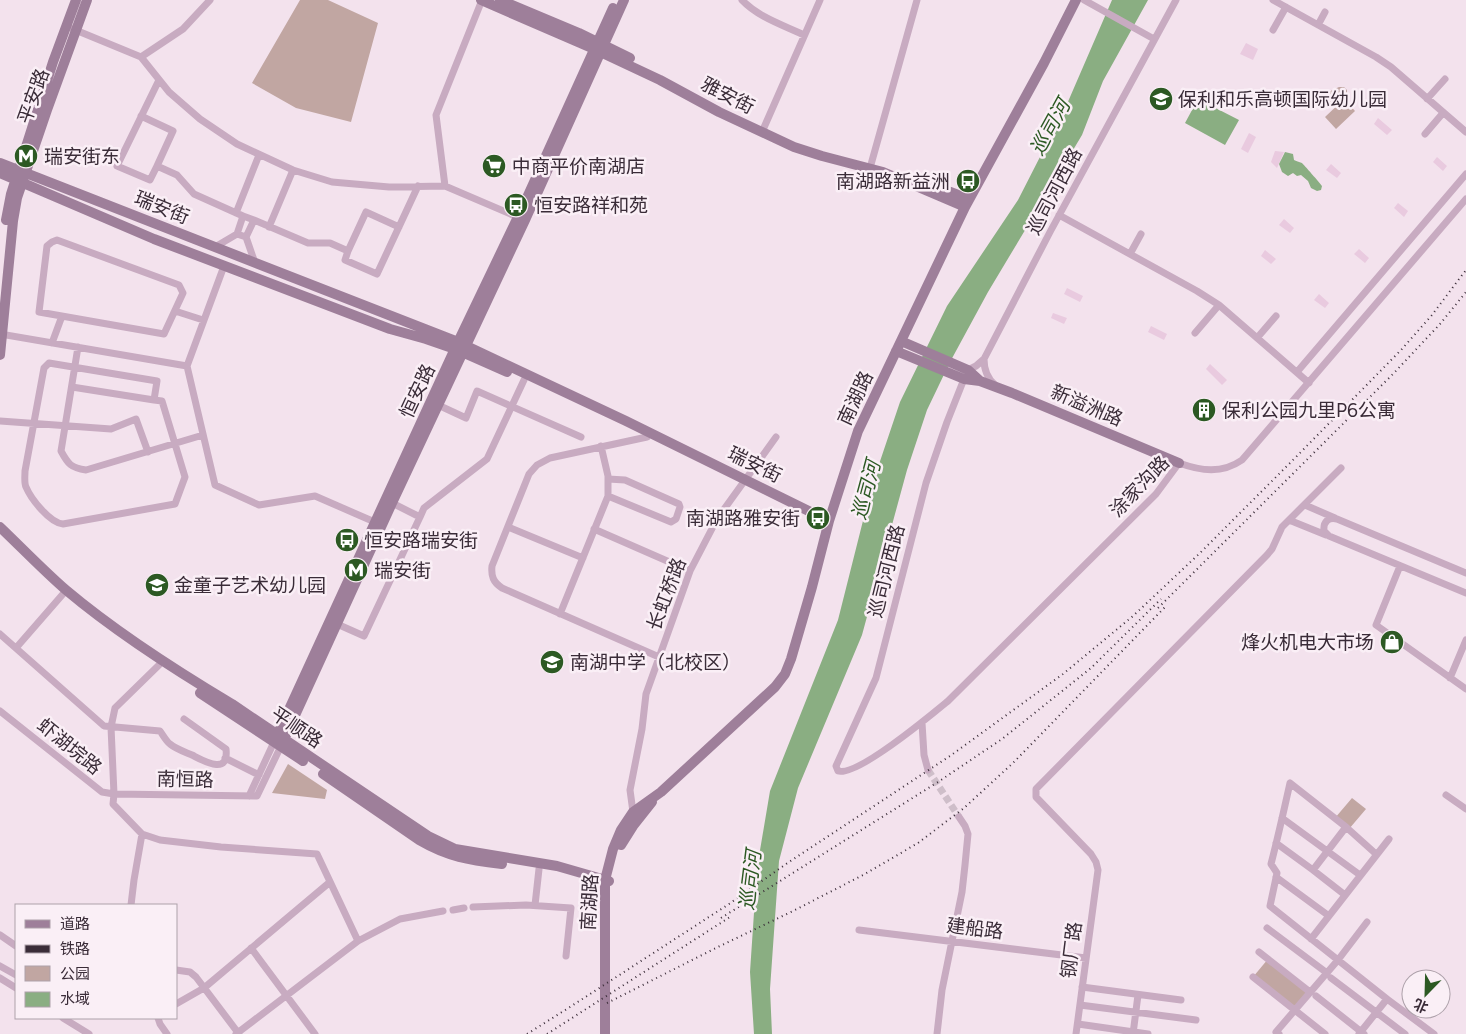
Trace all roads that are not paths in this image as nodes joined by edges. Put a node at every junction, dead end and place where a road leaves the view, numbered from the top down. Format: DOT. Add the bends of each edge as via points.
graph roads {
  1 [pos="76,0"];
  2 [pos="87,0"];
  3 [pos="210,0"];
  4 [pos="482,0"];
  5 [pos="500,0"];
  6 [pos="616,0"];
  7 [pos="624,0"];
  8 [pos="742,0"];
  9 [pos="820,0"];
  10 [pos="917,0"];
  11 [pos="1076,0"];
  12 [pos="1176,0"];
  13 [pos="1273,0"];
  14 [pos="1086,1"];
  15 [pos="1286,7"];
  16 [pos="1326,12"];
  17 [pos="1318,25"];
  18 [pos="71,28"];
  19 [pos="1273,30"];
  20 [pos="804,35"];
  21 [pos="1154,39"];
  22 [pos="599,47"];
  23 [pos="141,57"];
  24 [pos="1445,79"];
  25 [pos="159,80"];
  26 [pos="1427,99"];
  27 [pos="1443,113"];
  28 [pos="141,116"];
  29 [pos="763,129"];
  30 [pos="1466,132"];
  31 [pos="1425,134"];
  32 [pos="259,155"];
  33 [pos="0,163"];
  34 [pos="870,165"];
  35 [pos="156,166"];
  36 [pos="293,170"];
  37 [pos="0,173"];
  38 [pos="1466,174"];
  39 [pos="20,176"];
  40 [pos="418,186"];
  41 [pos="445,186"];
  42 [pos="1466,199"];
  43 [pos="967,203"];
  44 [pos="240,215"];
  45 [pos="1059,215"];
  46 [pos="522,218"];
  47 [pos="254,220"];
  48 [pos="269,227"];
  49 [pos="399,227"];
  50 [pos="237,234"];
  51 [pos="1141,234"];
  52 [pos="246,237"];
  53 [pos="215,247"];
  54 [pos="348,251"];
  55 [pos="1130,254"];
  56 [pos="255,263"];
  57 [pos="224,266"];
  58 [pos="0,293"];
  59 [pos="1220,305"];
  60 [pos="175,310"];
  61 [pos="62,316"];
  62 [pos="1276,316"];
  63 [pos="203,320"];
  64 [pos="1195,333"];
  65 [pos="1,334"];
  66 [pos="1257,338"];
  67 [pos="52,343"];
  68 [pos="898,346"];
  69 [pos="78,347"];
  70 [pos="460,347"];
  71 [pos="0,355"];
  72 [pos="984,359"];
  73 [pos="186,366"];
  74 [pos="75,367"];
  75 [pos="1297,372"];
  76 [pos="966,375"];
  77 [pos="524,380"];
  78 [pos="1309,383"];
  79 [pos="72,386"];
  80 [pos="998,387"];
  81 [pos="154,400"];
  82 [pos="438,405"];
  83 [pos="511,406"];
  84 [pos="0,421"];
  85 [pos="34,424"];
  86 [pos="65,426"];
  87 [pos="204,435"];
  88 [pos="581,437"];
  89 [pos="648,437"];
  90 [pos="776,437"];
  91 [pos="175,444"];
  92 [pos="601,446"];
  93 [pos="148,452"];
  94 [pos="1179,463"];
  95 [pos="1341,468"];
  96 [pos="608,480"];
  97 [pos="744,481"];
  98 [pos="608,496"];
  99 [pos="392,503"];
  100 [pos="1304,505"];
  101 [pos="420,517"];
  102 [pos="1337,519"];
  103 [pos="1289,520"];
  104 [pos="829,523"];
  105 [pos="379,524"];
  106 [pos="0,527"];
  107 [pos="508,527"];
  108 [pos="594,529"];
  109 [pos="0,536"];
  110 [pos="1329,536"];
  111 [pos="583,558"];
  112 [pos="1400,566"];
  113 [pos="690,571"];
  114 [pos="1466,573"];
  115 [pos="1466,593"];
  116 [pos="63,594"];
  117 [pos="560,614"];
  118 [pos="337,624"];
  119 [pos="0,634"];
  120 [pos="1466,640"];
  121 [pos="16,648"];
  122 [pos="659,657"];
  123 [pos="159,665"];
  124 [pos="1450,678"];
  125 [pos="1466,689"];
  126 [pos="0,711"];
  127 [pos="184,719"];
  128 [pos="922,723"];
  129 [pos="111,727"];
  130 [pos="279,741"];
  131 [pos="225,758"];
  132 [pos="836,769"];
  133 [pos="928,770"];
  134 [pos="259,774"];
  135 [pos="661,792"];
  136 [pos="114,794"];
  137 [pos="1446,794"];
  138 [pos="253,796"];
  139 [pos="1466,810"];
  140 [pos="633,812"];
  141 [pos="959,817"];
  142 [pos="1282,818"];
  143 [pos="1346,827"];
  144 [pos="142,834"];
  145 [pos="1389,838"];
  146 [pos="1276,843"];
  147 [pos="1327,851"];
  148 [pos="1376,854"];
  149 [pos="539,869"];
  150 [pos="1313,870"];
  151 [pos="1360,876"];
  152 [pos="1276,877"];
  153 [pos="330,882"];
  154 [pos="607,883"];
  155 [pos="1345,895"];
  156 [pos="131,904"];
  157 [pos="535,905"];
  158 [pos="473,907"];
  159 [pos="464,908"];
  160 [pos="453,910"];
  161 [pos="443,911"];
  162 [pos="1329,916"];
  163 [pos="1367,922"];
  164 [pos="1267,928"];
  165 [pos="859,930"];
  166 [pos="0,935"];
  167 [pos="1311,939"];
  168 [pos="358,941"];
  169 [pos="952,941"];
  170 [pos="15,945"];
  171 [pos="251,948"];
  172 [pos="1259,952"];
  173 [pos="566,956"];
  174 [pos="1086,958"];
  175 [pos="1338,960"];
  176 [pos="0,966"];
  177 [pos="178,970"];
  178 [pos="15,974"];
  179 [pos="1329,976"];
  180 [pos="1253,977"];
  181 [pos="0,978"];
  182 [pos="15,987"];
  183 [pos="1082,987"];
  184 [pos="204,988"];
  185 [pos="1313,994"];
  186 [pos="1138,995"];
  187 [pos="287,996"];
  188 [pos="1387,999"];
  189 [pos="1181,1000"];
  190 [pos="178,1003"];
  191 [pos="1080,1005"];
  192 [pos="1294,1010"];
  193 [pos="1376,1012"];
  194 [pos="1136,1013"];
  195 [pos="65,1019"];
  196 [pos="158,1019"];
  197 [pos="1196,1020"];
  198 [pos="1078,1024"];
  199 [pos="1133,1033"];
  200 [pos="1361,1033"];
  201 [pos="89,1034"];
  202 [pos="168,1034"];
  203 [pos="238,1034"];
  204 [pos="315,1034"];
  205 [pos="605,1034"];
  206 [pos="610,1034"];
  207 [pos="937,1034"];
  208 [pos="1076,1034"];
  209 [pos="1148,1034"];
  210 [pos="1279,1034"];
  211 [pos="1325,1034"];
  212 [pos="1405,1034"];
  213 [pos="1434,1034"];
  1 -- 18 [label="main road, 平安路"];
  2 -- 18 [label="main road, 平安路"];
  3 -- 23 [label="street" via="183,29"];
  4 -- 22 [label="main road, 雅安街"];
  4 -- 41 [label="street" via="436,115"];
  5 -- 22 [label="main road, 雅安街"];
  6 -- 22 [label="main road, 恒安路"];
  7 -- 22 [label="main road, 恒安路"];
  8 -- 20 [label="street" via="762,15"];
  9 -- 20 [label="street"];
  10 -- 34 [label="street"];
  11 -- 43 [label="main road, 南湖路"];
  12 -- 21 [label="street, 巡司河西路"];
  13 -- 15 [label="street"];
  14 -- 21 [label="street"];
  15 -- 17 [label="street"];
  15 -- 19 [label="street"];
  16 -- 17 [label="street"];
  17 -- 26 [label="street" via="1391,67"];
  18 -- 23 [label="street"];
  18 -- 39 [label="main road, 平安路"];
  20 -- 29 [label="street"];
  21 -- 45 [label="street, 巡司河西路"];
  22 -- 29 [label="main road, 雅安街" via="719,112"];
  22 -- 46 [label="main road, 恒安路"];
  23 -- 25 [label="street"];
  24 -- 26 [label="street"];
  25 -- 28 [label="street"];
  25 -- 32 [label="street" via="200,118"];
  26 -- 27 [label="street"];
  27 -- 30 [label="street"];
  27 -- 31 [label="street"];
  28 -- 35 [label="street" via="173,131"];
  28 -- 35 [label="street" via="117,166 150,180"];
  29 -- 34 [label="main road, 雅安街" via="807,152"];
  32 -- 36 [label="street"];
  32 -- 44 [label="street"];
  33 -- 39 [label="main road, 瑞安街"];
  34 -- 43 [label="main road, 雅安街" via="932,192"];
  35 -- 44 [label="street" via="177,175 194,194"];
  36 -- 40 [label="street" via="332,182"];
  36 -- 48 [label="street"];
  37 -- 39 [label="main road, 瑞安街"];
  38 -- 75 [label="street"];
  39 -- 53 [label="main road, 瑞安街"];
  39 -- 57 [label="main road, 瑞安街" via="154,239"];
  39 -- 58 [label="main road, 平安路" via="7,212"];
  39 -- 65 [label="main road, 平安路"];
  40 -- 41 [label="street"];
  40 -- 49 [label="street"];
  41 -- 46 [label="street"];
  42 -- 78 [label="street, 涂家沟路"];
  43 -- 68 [label="main road, 南湖路"];
  44 -- 47 [label="street"];
  44 -- 50 [label="street"];
  45 -- 55 [label="street"];
  45 -- 72 [label="street, 巡司河西路"];
  46 -- 70 [label="main road, 恒安路"];
  47 -- 48 [label="street"];
  47 -- 52 [label="street"];
  48 -- 54 [label="street" via="308,243 330,243"];
  49 -- 54 [label="street" via="366,212"];
  49 -- 54 [label="street" via="377,274 346,260"];
  50 -- 52 [label="street"];
  50 -- 53 [label="street"];
  51 -- 55 [label="street"];
  52 -- 56 [label="street"];
  53 -- 56 [label="main road, 瑞安街"];
  55 -- 59 [label="street"];
  56 -- 70 [label="main road, 瑞安街"];
  57 -- 63 [label="street"];
  57 -- 70 [label="main road, 瑞安街" via="390,329"];
  59 -- 64 [label="street"];
  59 -- 66 [label="street"];
  60 -- 61 [label="street" via="164,334"];
  60 -- 61 [label="street" via="183,293 180,285 57,240 47,246 39,312"];
  60 -- 63 [label="street"];
  61 -- 67 [label="street"];
  62 -- 66 [label="street"];
  63 -- 73 [label="street"];
  65 -- 67 [label="street"];
  65 -- 71 [label="main road, 平安路"];
  66 -- 75 [label="street"];
  67 -- 69 [label="street"];
  68 -- 76 [label="main road, 新溢洲路"];
  68 -- 104 [label="main road, 南湖路" via="855,440"];
  69 -- 73 [label="street"];
  69 -- 74 [label="street"];
  70 -- 77 [label="main road, 瑞安街"];
  70 -- 82 [label="main road, 恒安路"];
  70 -- 97 [label="main road, 瑞安街" via="626,421"];
  70 -- 105 [label="main road, 恒安路"];
  72 -- 76 [label="street"];
  72 -- 80 [label="street" via="987,376"];
  73 -- 87 [label="street"];
  74 -- 79 [label="street"];
  74 -- 81 [label="street" via="157,381"];
  74 -- 85 [label="street" via="49,363 44,368"];
  75 -- 78 [label="street"];
  76 -- 80 [label="main road, 新溢洲路"];
  76 -- 132 [label="street, 巡司河西路" via="926,483 876,678"];
  77 -- 83 [label="street"];
  77 -- 89 [label="main road, 瑞安街"];
  78 -- 94 [label="street, 涂家沟路" via="1235,465 1212,470"];
  79 -- 81 [label="street"];
  79 -- 86 [label="street"];
  80 -- 94 [label="main road, 新溢洲路"];
  81 -- 91 [label="street" via="162,401"];
  82 -- 83 [label="street" via="466,418 477,391"];
  82 -- 99 [label="main road, 恒安路"];
  83 -- 88 [label="street"];
  83 -- 101 [label="street" via="487,459 424,508"];
  84 -- 85 [label="street"];
  85 -- 86 [label="street"];
  85 -- 91 [label="street" via="24,471 26,487 43,512 58,524 175,504 185,478"];
  86 -- 93 [label="street" via="111,429 136,419"];
  86 -- 93 [label="street" via="61,451 66,461 76,469 86,470"];
  87 -- 91 [label="street"];
  87 -- 105 [label="street" via="215,485 259,505 315,496"];
  89 -- 92 [label="street"];
  89 -- 97 [label="main road, 瑞安街"];
  90 -- 97 [label="street, 长虹桥路"];
  91 -- 93 [label="street"];
  92 -- 96 [label="street"];
  92 -- 107 [label="street" via="550,458 538,465 529,474"];
  94 -- 128 [label="street, 涂家沟路" via="1156,494"];
  95 -- 100 [label="street"];
  96 -- 98 [label="street"];
  96 -- 98 [label="street" via="625,480 680,507 676,519 671,522"];
  97 -- 104 [label="main road, 瑞安街"];
  97 -- 113 [label="street, 长虹桥路" via="717,519"];
  98 -- 108 [label="street"];
  99 -- 101 [label="street"];
  99 -- 105 [label="main road, 恒安路"];
  100 -- 102 [label="street"];
  100 -- 103 [label="street"];
  101 -- 118 [label="street" via="364,636"];
  102 -- 110 [label="street" via="1332,518 1323,526"];
  102 -- 114 [label="street"];
  103 -- 110 [label="street"];
  103 -- 174 [label="street, 钢厂路" via="1267,555 1036,789 1036,797 1096,862 1098,870"];
  104 -- 135 [label="main road, 南湖路" via="785,674"];
  105 -- 118 [label="main road, 恒安路"];
  105 -- 130 [label="main road, 恒安路"];
  106 -- 130 [label="main road, 平顺路" via="99,616 232,704"];
  107 -- 111 [label="street"];
  107 -- 117 [label="street" via="492,566 491,575 495,583"];
  108 -- 111 [label="street"];
  108 -- 113 [label="street"];
  109 -- 116 [label="main road, 平顺路"];
  110 -- 112 [label="street"];
  111 -- 117 [label="street"];
  112 -- 115 [label="street"];
  112 -- 124 [label="street" via="1376,626"];
  113 -- 122 [label="street, 长虹桥路"];
  116 -- 121 [label="street"];
  116 -- 123 [label="main road, 平顺路"];
  117 -- 122 [label="street"];
  118 -- 130 [label="main road, 恒安路"];
  119 -- 121 [label="street"];
  120 -- 124 [label="street"];
  121 -- 129 [label="street" via="104,726"];
  122 -- 140 [label="street, 长虹桥路" via="646,694 632,774"];
  123 -- 129 [label="street" via="115,708"];
  123 -- 130 [label="main road, 平顺路"];
  124 -- 125 [label="street"];
  126 -- 136 [label="street, 虾湖垸路" via="102,792"];
  127 -- 131 [label="street" via="226,749"];
  128 -- 132 [label="street, 涂家沟路" via="854,768 844,772"];
  128 -- 133 [label="street"];
  129 -- 131 [label="street" via="160,731 168,743 211,765 219,765"];
  129 -- 136 [label="street"];
  130 -- 134 [label="street, 恒安路"];
  130 -- 138 [label="street, 恒安路"];
  130 -- 149 [label="main road, 平顺路" via="420,840 444,853 464,859"];
  130 -- 154 [label="main road, 平顺路" via="450,848 557,866"];
  131 -- 134 [label="street"];
  134 -- 138 [label="street, 恒安路"];
  135 -- 140 [label="main road, 南湖路"];
  135 -- 154 [label="main road, 南湖路" via="622,843"];
  136 -- 138 [label="street, 南恒路"];
  136 -- 144 [label="street, 虾湖垸路" via="114,804"];
  137 -- 139 [label="street"];
  140 -- 154 [label="main road, 南湖路" via="613,849"];
  141 -- 169 [label="street" via="968,834 962,892"];
  142 -- 143 [label="street" via="1290,784"];
  142 -- 146 [label="street"];
  142 -- 147 [label="street"];
  143 -- 147 [label="street"];
  143 -- 148 [label="street"];
  144 -- 153 [label="street" via="160,840 317,854"];
  144 -- 156 [label="street"];
  145 -- 148 [label="street"];
  146 -- 150 [label="street"];
  146 -- 152 [label="street" via="1271,864"];
  147 -- 150 [label="street"];
  147 -- 151 [label="street"];
  148 -- 151 [label="street"];
  149 -- 154 [label="main road, 平顺路"];
  149 -- 157 [label="street"];
  150 -- 155 [label="street"];
  151 -- 155 [label="street"];
  152 -- 162 [label="street"];
  152 -- 167 [label="street" via="1270,906"];
  153 -- 168 [label="street"];
  153 -- 171 [label="street"];
  154 -- 205 [label="main road, 南湖路"];
  154 -- 206 [label="main road, 南湖路"];
  155 -- 162 [label="street"];
  157 -- 158 [label="street"];
  157 -- 173 [label="street" via="571,908"];
  159 -- 160 [label="street"];
  161 -- 168 [label="street" via="400,919"];
  162 -- 167 [label="street"];
  163 -- 175 [label="street"];
  164 -- 179 [label="street"];
  165 -- 169 [label="street, 建船路"];
  166 -- 170 [label="street"];
  167 -- 175 [label="street"];
  168 -- 187 [label="street"];
  169 -- 174 [label="street, 建船路"];
  169 -- 207 [label="street"];
  171 -- 184 [label="street"];
  171 -- 187 [label="street"];
  172 -- 185 [label="street"];
  174 -- 183 [label="street, 钢厂路"];
  175 -- 179 [label="street"];
  175 -- 188 [label="street"];
  176 -- 178 [label="street"];
  177 -- 184 [label="street" via="190,972"];
  179 -- 185 [label="street"];
  179 -- 193 [label="street"];
  180 -- 192 [label="street"];
  181 -- 182 [label="street"];
  183 -- 186 [label="street"];
  183 -- 191 [label="street, 钢厂路"];
  184 -- 190 [label="street"];
  184 -- 203 [label="street"];
  185 -- 192 [label="street"];
  185 -- 200 [label="street"];
  186 -- 189 [label="street"];
  186 -- 194 [label="street"];
  187 -- 203 [label="street"];
  187 -- 204 [label="street"];
  188 -- 193 [label="street"];
  188 -- 213 [label="street"];
  191 -- 194 [label="street"];
  191 -- 198 [label="street, 钢厂路"];
  192 -- 210 [label="street" via="1276,1032"];
  192 -- 211 [label="street"];
  193 -- 200 [label="street"];
  193 -- 212 [label="street"];
  194 -- 197 [label="street"];
  194 -- 199 [label="street"];
  195 -- 201 [label="street"];
  196 -- 202 [label="street"];
  198 -- 199 [label="street"];
  198 -- 208 [label="street, 钢厂路"];
  199 -- 209 [label="street"];
}
